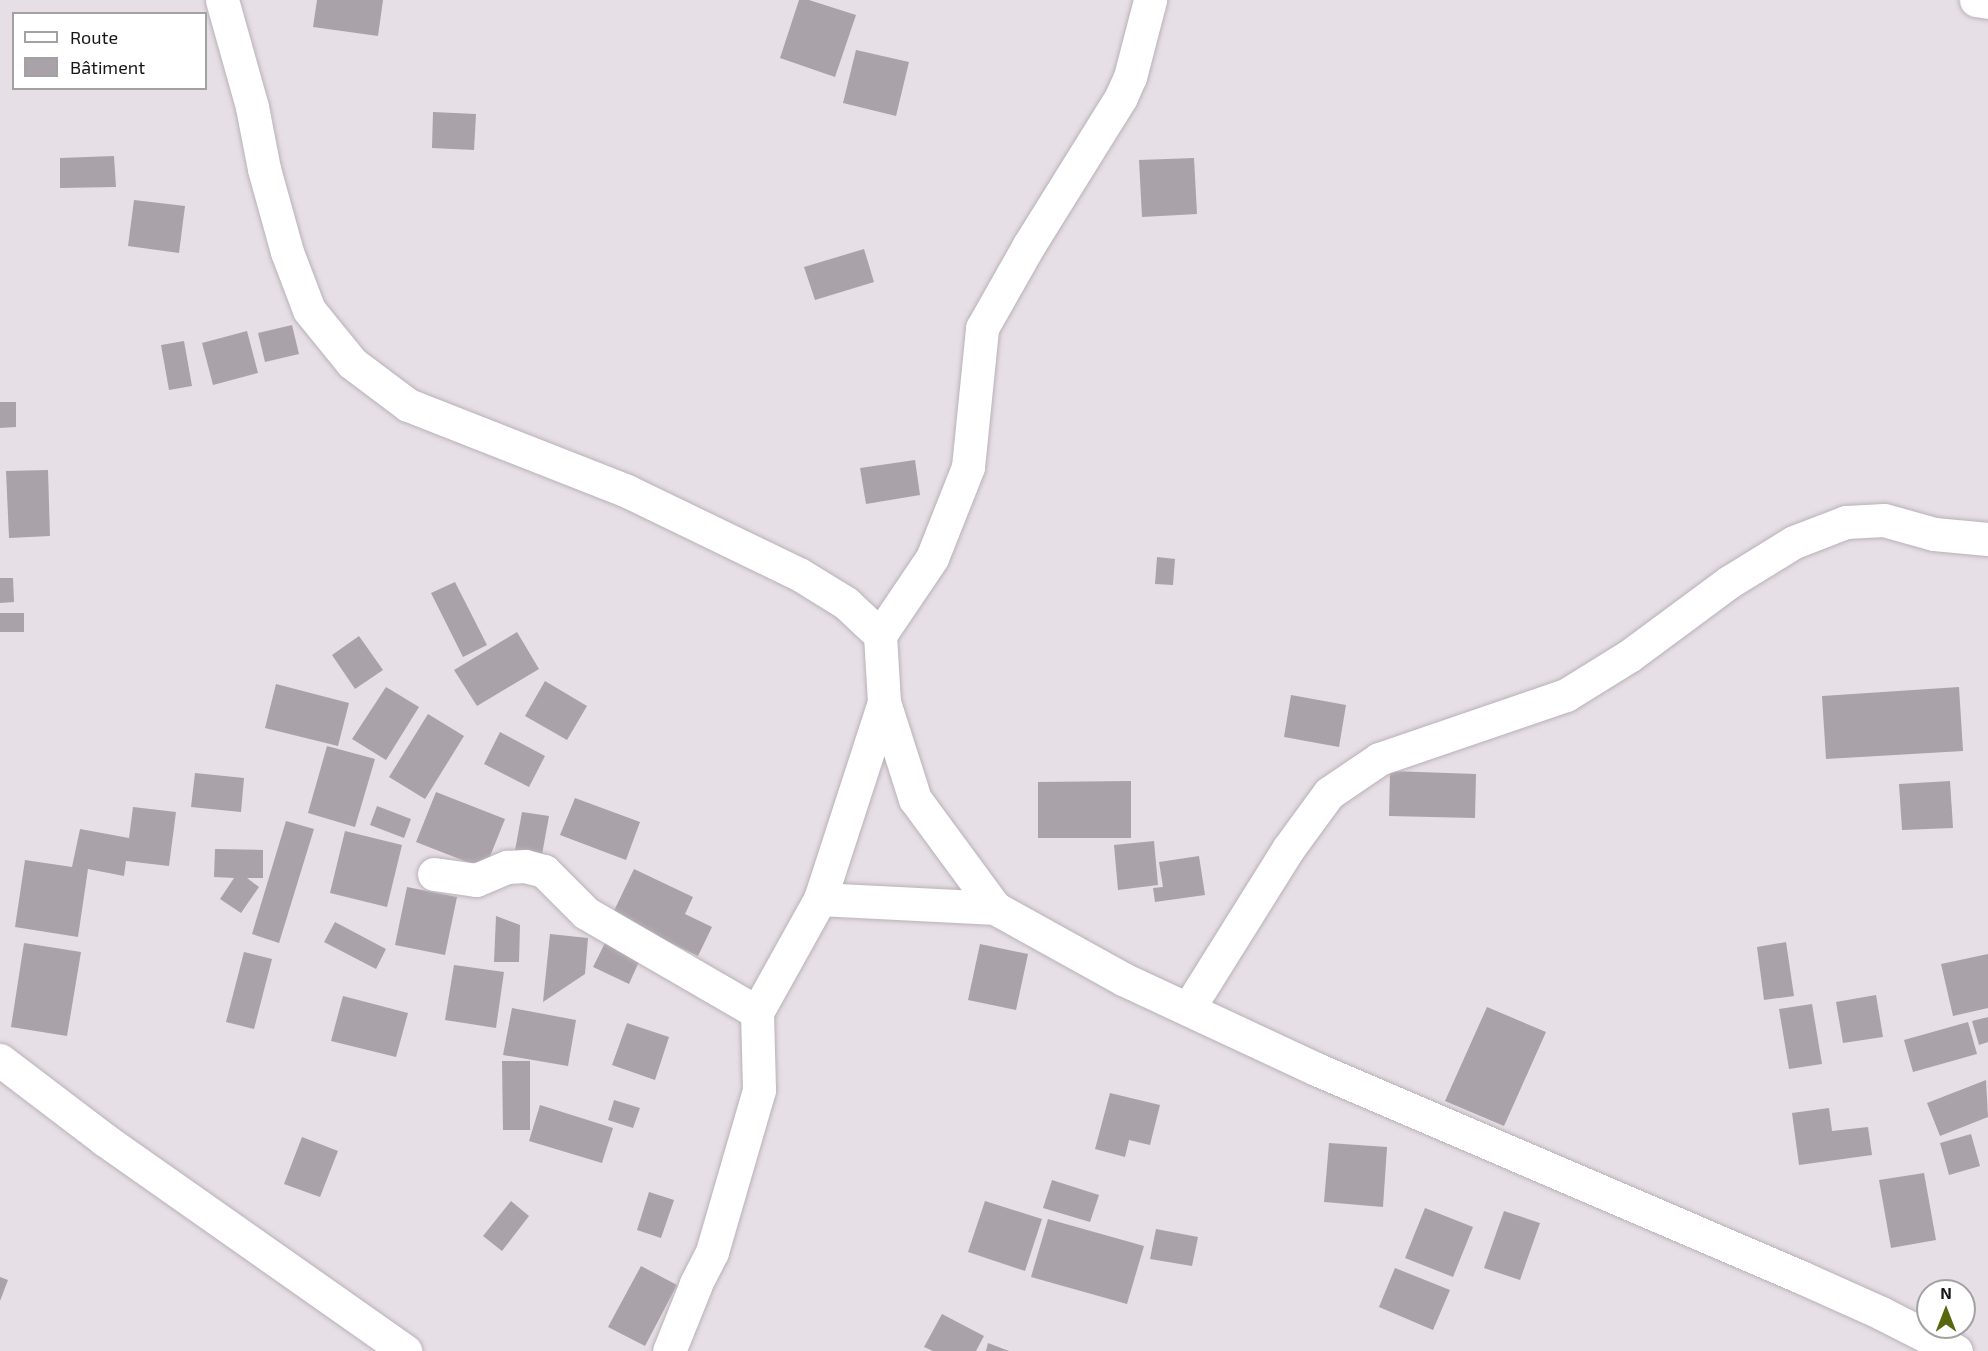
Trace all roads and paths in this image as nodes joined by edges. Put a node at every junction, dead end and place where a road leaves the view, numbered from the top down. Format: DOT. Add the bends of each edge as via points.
graph roads {
  1 [pos="222,0"];
  2 [pos="1150,0"];
  3 [pos="1976,0"];
  4 [pos="1988,2"];
  5 [pos="1988,538"];
  6 [pos="880,635"];
  7 [pos="884,702"];
  8 [pos="434,874"];
  9 [pos="819,899"];
  10 [pos="995,908"];
  11 [pos="1188,1009"];
  12 [pos="757,1012"];
  13 [pos="0,1060"];
  14 [pos="405,1351"];
  15 [pos="669,1351"];
  16 [pos="1956,1351"];
  1 -- 6 [label="street" via="287,252 309,310 352,363 408,405 627,491 799,574 846,603"];
  2 -- 6 [label="street" via="1121,97 982,328 968,467 932,558"];
  3 -- 4 [label="street"];
  5 -- 11 [label="street" via="1934,534 1884,520 1846,522 1794,542 1747,570 1629,656 1566,695 1379,759 1329,793 1288,849"];
  6 -- 7 [label="street"];
  7 -- 9 [label="street"];
  7 -- 10 [label="street" via="915,799"];
  8 -- 12 [label="street" via="476,880 507,867 525,866 544,872 586,913"];
  9 -- 10 [label="street"];
  9 -- 12 [label="street"];
  10 -- 11 [label="street" via="1123,979"];
  11 -- 16 [label="street" via="1316,1069 1851,1300"];
  12 -- 15 [label="street" via="759,1090 712,1252"];
  13 -- 14 [label="street" via="105,1140"];
}
